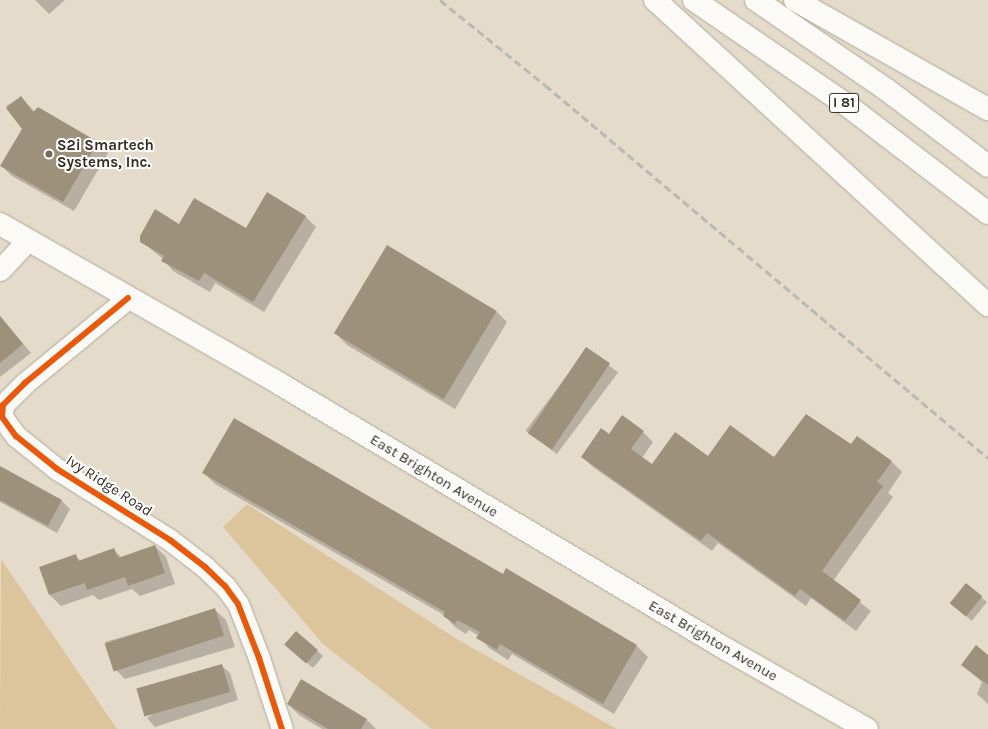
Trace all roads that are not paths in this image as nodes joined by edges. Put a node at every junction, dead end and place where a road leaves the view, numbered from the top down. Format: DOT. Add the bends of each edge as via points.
graph roads {
  1 [pos="655,0"];
  2 [pos="694,0"];
  3 [pos="756,0"];
  4 [pos="795,0"];
  5 [pos="988,109"];
  6 [pos="988,166"];
  7 [pos="988,213"];
  8 [pos="0,224"];
  9 [pos="28,240"];
  10 [pos="0,270"];
  11 [pos="128,298"];
  12 [pos="988,305"];
  13 [pos="282,729"];
  14 [pos="867,729"];
  1 -- 12 [label="main road"];
  2 -- 7 [label="main road, I 81" via="848,106"];
  3 -- 6 [label="main road, I 81" via="887,90"];
  4 -- 5 [label="main road"];
  8 -- 9 [label="main road, East Brighton Avenue"];
  9 -- 10 [label="street"];
  9 -- 11 [label="main road, East Brighton Avenue"];
  11 -- 13 [label="street, Ivy Ridge Road" via="25,383 3,405 2,416 16,436 57,469 170,540 225,586 238,604"];
  11 -- 14 [label="main road, East Brighton Avenue" via="285,387 726,649"];
}
